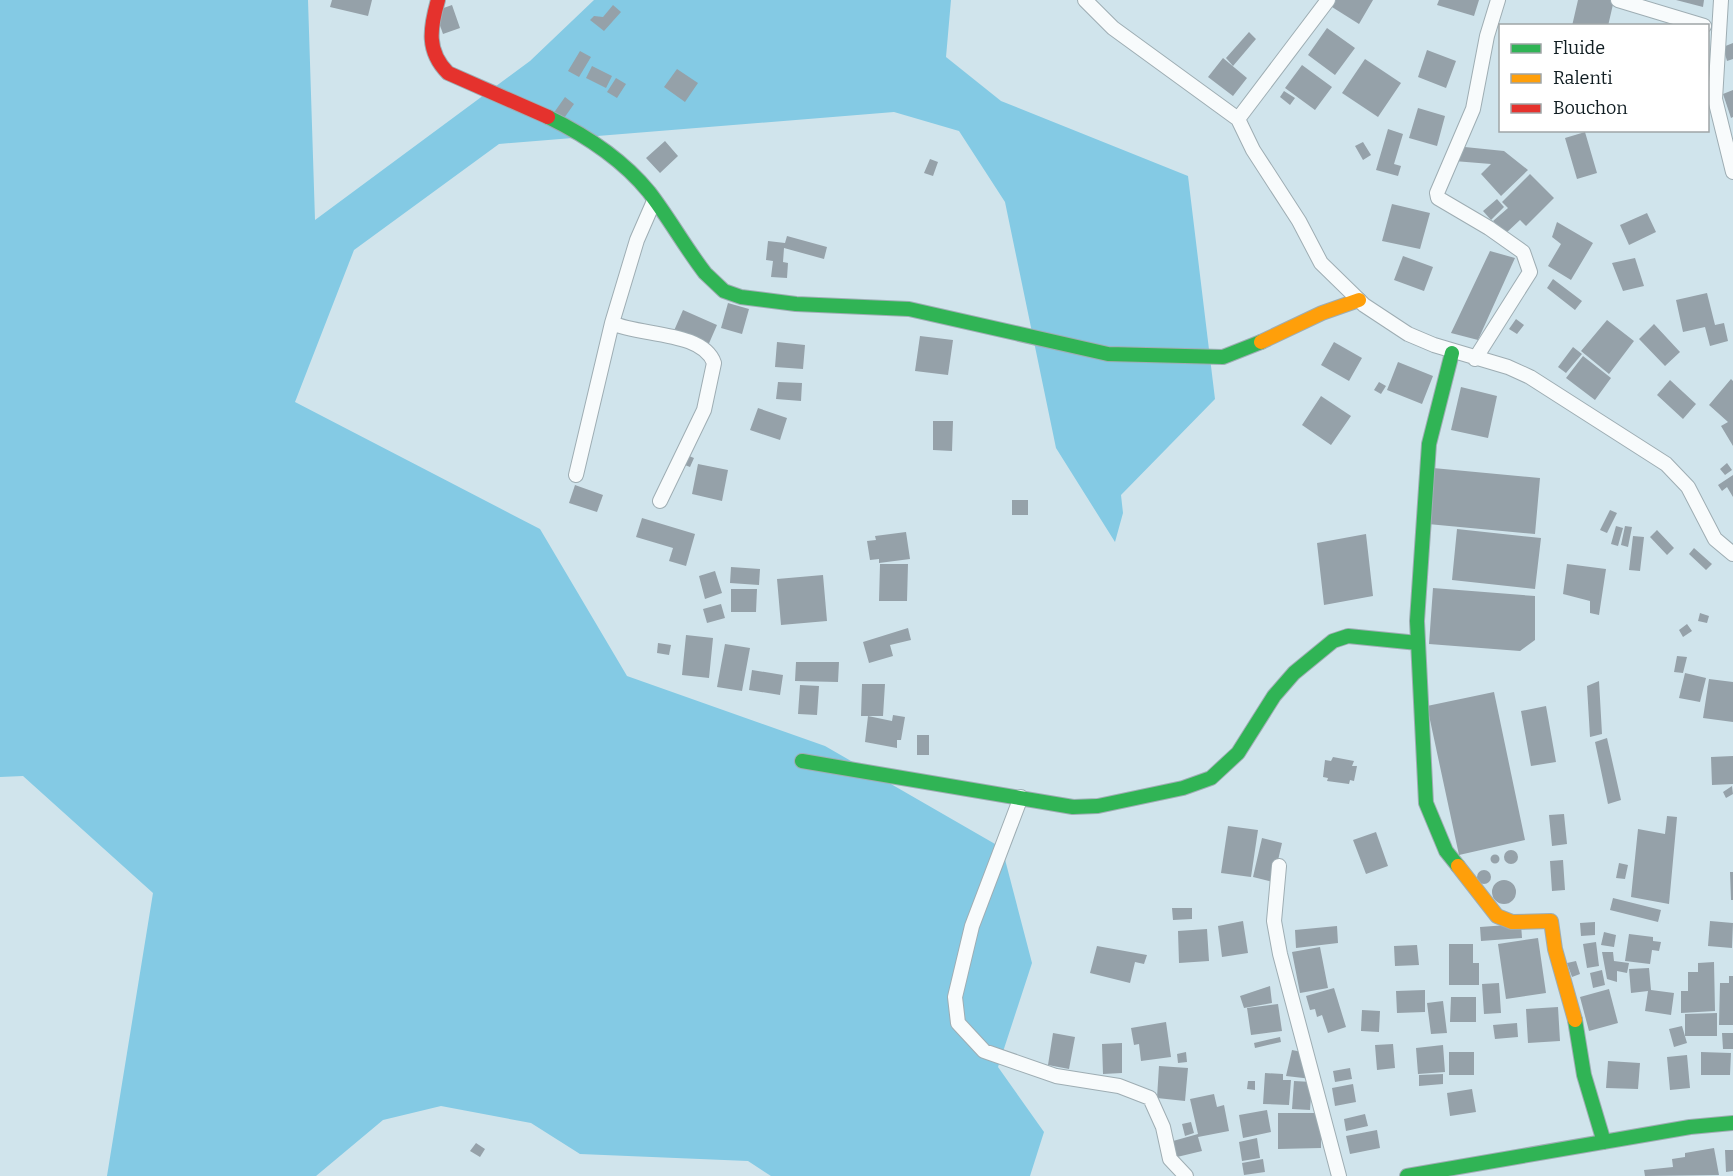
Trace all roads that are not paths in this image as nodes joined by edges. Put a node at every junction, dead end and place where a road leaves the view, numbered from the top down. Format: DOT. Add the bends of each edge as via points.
graph roads {
  1 [pos="438,0"];
  2 [pos="1085,0"];
  3 [pos="1328,0"];
  4 [pos="1498,0"];
  5 [pos="1618,0"];
  6 [pos="1721,0"];
  7 [pos="1733,19"];
  8 [pos="1706,24"];
  9 [pos="1710,25"];
  10 [pos="1238,119"];
  11 [pos="1727,129"];
  12 [pos="1733,172"];
  13 [pos="654,201"];
  14 [pos="1359,300"];
  15 [pos="612,323"];
  16 [pos="1452,353"];
  17 [pos="1475,359"];
  18 [pos="576,475"];
  19 [pos="660,501"];
  20 [pos="1733,554"];
  21 [pos="1418,643"];
  22 [pos="802,761"];
  23 [pos="1021,797"];
  24 [pos="1279,866"];
  25 [pos="1733,1123"];
  26 [pos="1604,1142"];
  27 [pos="1186,1176"];
  28 [pos="1339,1176"];
  29 [pos="1407,1176"];
  1 -- 13 [label="street" via="430,46 436,64 448,74 536,110 585,138 614,158"];
  2 -- 10 [label="street" via="1113,28"];
  3 -- 10 [label="street"];
  4 -- 17 [label="street" via="1473,109 1437,193 1442,204 1489,228 1523,252 1530,272"];
  5 -- 8 [label="street"];
  6 -- 9 [label="street"];
  7 -- 9 [label="street"];
  9 -- 11 [label="street" via="1715,99"];
  10 -- 14 [label="street" via="1321,263"];
  11 -- 12 [label="street"];
  13 -- 14 [label="street" via="709,279 734,296 809,306 909,309 1108,354 1223,357"];
  13 -- 15 [label="street"];
  14 -- 16 [label="street" via="1408,334"];
  15 -- 18 [label="street"];
  15 -- 19 [label="street" via="631,331 690,341 712,355 714,363 704,410"];
  16 -- 17 [label="street"];
  16 -- 21 [label="street" via="1429,444"];
  17 -- 20 [label="street" via="1530,377 1658,457 1688,487 1715,539"];
  21 -- 23 [label="street" via="1348,636 1333,641 1294,673 1274,696 1238,753 1211,778 1098,806 1073,807"];
  21 -- 26 [label="street" via="1423,784 1438,836 1497,916 1512,922 1551,921 1578,1030 1584,1076"];
  22 -- 23 [label="street"];
  23 -- 27 [label="street" via="972,926 955,997 958,1023 984,1051 1056,1076 1119,1086 1150,1098 1163,1127 1170,1159"];
  24 -- 28 [label="street" via="1274,921 1278,943"];
  25 -- 26 [label="street"];
  26 -- 29 [label="street"];
}
